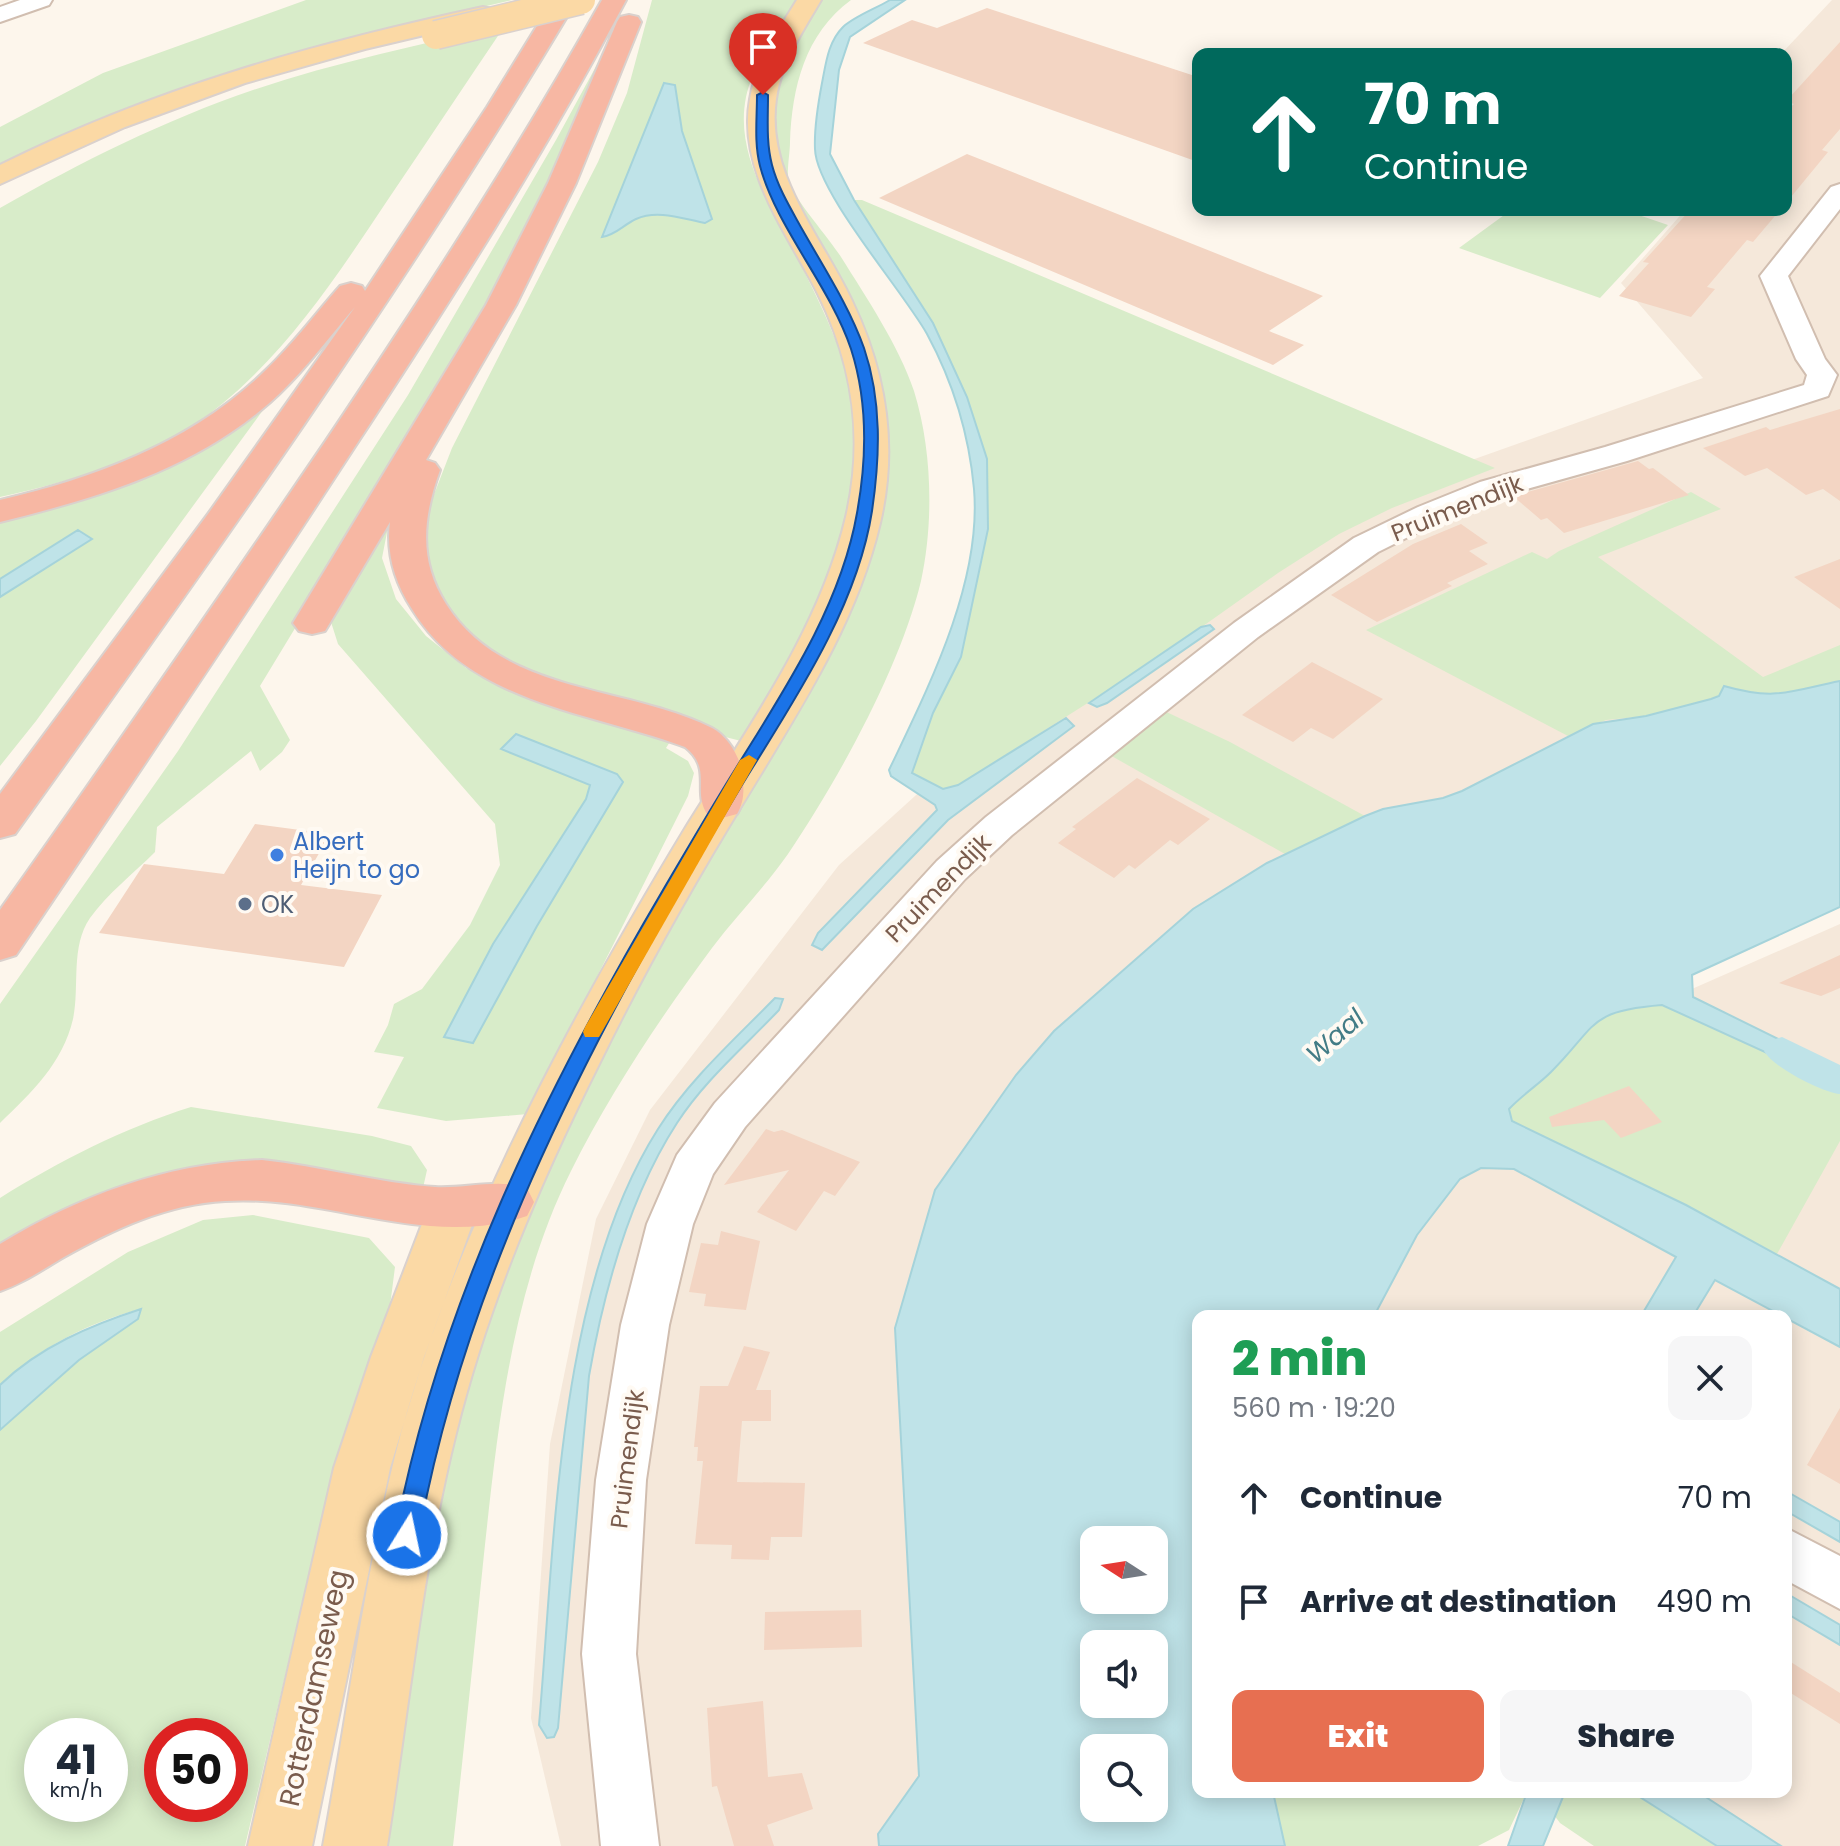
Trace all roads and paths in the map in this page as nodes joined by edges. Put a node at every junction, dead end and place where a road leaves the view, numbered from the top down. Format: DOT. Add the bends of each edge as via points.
graph roads {
  1 [pos="41,0"];
  2 [pos="544,0"];
  3 [pos="565,0"];
  4 [pos="581,0"];
  5 [pos="614,0"];
  6 [pos="638,0"];
  7 [pos="809,0"];
  8 [pos="0,15"];
  9 [pos="440,28"];
  10 [pos="0,176"];
  11 [pos="452,181"];
  12 [pos="1840,192"];
  13 [pos="0,201"];
  14 [pos="1831,375"];
  15 [pos="433,421"];
  16 [pos="0,511"];
  17 [pos="312,623"];
  18 [pos="722,804"];
  19 [pos="0,824"];
  20 [pos="0,944"];
  21 [pos="509,1202"];
  22 [pos="452,1211"];
  23 [pos="0,1270"];
  24 [pos="1792,1556"];
  25 [pos="1840,1584"];
  26 [pos="280,1846"];
  27 [pos="355,1846"];
  28 [pos="630,1846"];
  1 -- 8 [label="street"];
  2 -- 9 [label="main road"];
  3 -- 11 [label="highway"];
  4 -- 9 [label="main road, bridge"];
  5 -- 20 [label="highway" via="524,159 405,346"];
  6 -- 15 [label="highway" via="562,183 501,305"];
  7 -- 18 [label="main road" via="777,48 768,72 761,141 780,200 858,349 870,401 872,459 850,570 824,630"];
  9 -- 10 [label="main road" via="330,48 181,96"];
  9 -- 13 [label="main road" via="211,98 98,148"];
  11 -- 16 [label="highway" via="278,378 231,416 179,450 114,479"];
  11 -- 19 [label="highway" via="292,418"];
  12 -- 14 [label="street" via="1774,276 1811,359"];
  14 -- 28 [label="street, Pruimendijk" via="1809,393 1491,489 1366,545 1306,585 999,826 951,870 730,1115 693,1167 670,1224 645,1325 621,1480 609,1654"];
  15 -- 17 [label="highway"];
  15 -- 18 [label="highway" via="431,450 405,528 410,569 429,613 454,644 486,665 710,745 723,766"];
  18 -- 21 [label="main road" via="598,1020"];
  21 -- 22 [label="highway"];
  21 -- 27 [label="main road" via="452,1357 418,1478"];
  22 -- 23 [label="highway" via="301,1183 255,1178 204,1182 100,1212"];
  22 -- 26 [label="main road, Rotterdamseweg" via="409,1321 352,1505 301,1766"];
  24 -- 25 [label="street"];
}
